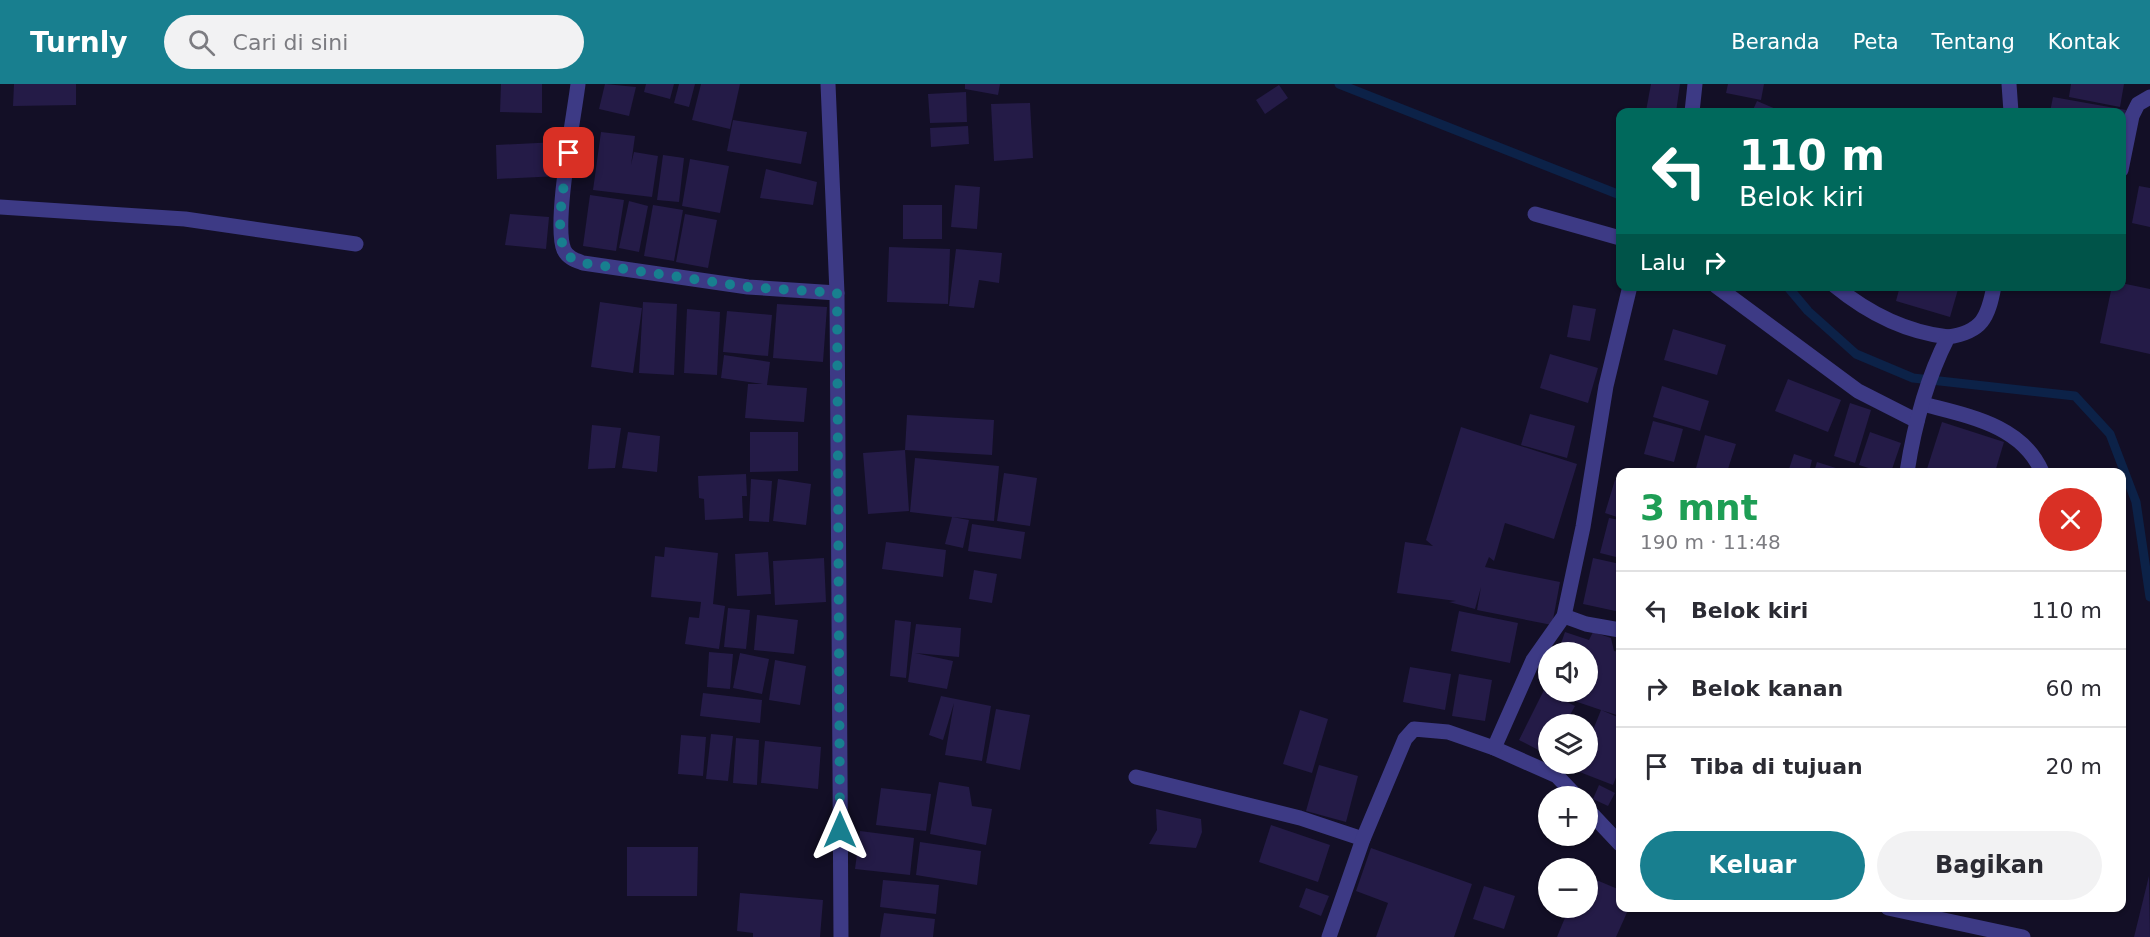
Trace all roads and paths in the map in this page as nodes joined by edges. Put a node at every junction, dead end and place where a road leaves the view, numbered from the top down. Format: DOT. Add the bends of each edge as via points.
graph roads {
  1 [pos="578,84"];
  2 [pos="828,84"];
  3 [pos="1695,84"];
  4 [pos="2009,84"];
  5 [pos="2150,97"];
  6 [pos="1692,108"];
  7 [pos="2011,108"];
  8 [pos="2126,144"];
  9 [pos="0,207"];
  10 [pos="1535,214"];
  11 [pos="1616,237"];
  12 [pos="356,244"];
  13 [pos="1629,291"];
  14 [pos="1723,291"];
  15 [pos="1842,291"];
  16 [pos="1993,291"];
  17 [pos="837,293"];
  18 [pos="1948,337"];
  19 [pos="1923,404"];
  20 [pos="1917,421"];
  21 [pos="1908,468"];
  22 [pos="2040,468"];
  23 [pos="1564,616"];
  24 [pos="1616,629"];
  25 [pos="1494,748"];
  26 [pos="1136,777"];
  27 [pos="1566,786"];
  28 [pos="1598,821"];
  29 [pos="1364,839"];
  30 [pos="1616,840"];
  31 [pos="1907,912"];
  32 [pos="842,937"];
  33 [pos="1329,937"];
  34 [pos="2023,937"];
  1 -- 17 [label="street" via="560,222 563,246 571,258 748,287"];
  2 -- 17 [label="street"];
  3 -- 6 [label="street"];
  4 -- 7 [label="street"];
  5 -- 8 [label="street" via="2138,104"];
  9 -- 12 [label="street" via="185,219"];
  10 -- 11 [label="street"];
  13 -- 23 [label="street" via="1606,386"];
  14 -- 20 [label="street" via="1858,391"];
  15 -- 18 [label="street" via="1897,324 1920,333"];
  16 -- 18 [label="street" via="1989,313 1970,334"];
  17 -- 32 [label="street"];
  18 -- 19 [label="street"];
  19 -- 20 [label="street"];
  19 -- 22 [label="street" via="2007,432 2036,458"];
  20 -- 21 [label="street"];
  23 -- 24 [label="street"];
  23 -- 25 [label="street" via="1533,660"];
  25 -- 27 [label="street" via="1557,776"];
  25 -- 29 [label="street" via="1448,732 1414,729 1404,739"];
  26 -- 29 [label="street" via="1300,818"];
  28 -- 30 [label="street"];
  29 -- 33 [label="street"];
  31 -- 34 [label="street"];
}
